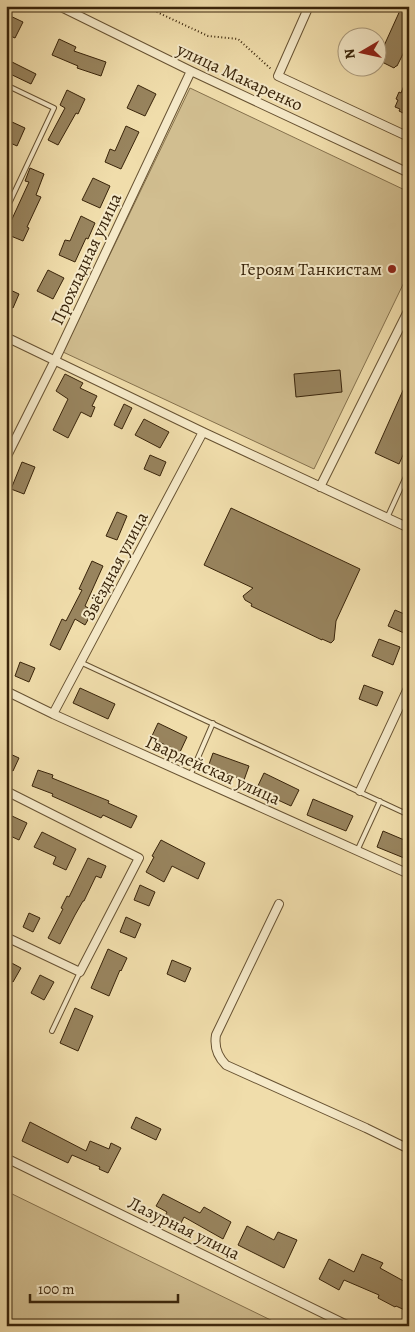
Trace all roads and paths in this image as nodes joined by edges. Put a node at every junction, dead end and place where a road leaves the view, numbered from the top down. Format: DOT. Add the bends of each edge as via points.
graph roads {
  1 [pos="59,6"];
  2 [pos="144,6"];
  3 [pos="309,6"];
  4 [pos="191,71"];
  5 [pos="278,76"];
  6 [pos="6,85"];
  7 [pos="409,137"];
  8 [pos="409,173"];
  9 [pos="6,210"];
  10 [pos="409,309"];
  11 [pos="6,337"];
  12 [pos="55,360"];
  13 [pos="203,432"];
  14 [pos="6,458"];
  15 [pos="409,470"];
  16 [pos="320,487"];
  17 [pos="387,518"];
  18 [pos="409,528"];
  19 [pos="80,662"];
  20 [pos="409,686"];
  21 [pos="6,691"];
  22 [pos="53,714"];
  23 [pos="213,724"];
  24 [pos="190,776"];
  25 [pos="6,791"];
  26 [pos="360,792"];
  27 [pos="380,801"];
  28 [pos="409,815"];
  29 [pos="357,851"];
  30 [pos="409,874"];
  31 [pos="278,904"];
  32 [pos="6,937"];
  33 [pos="80,972"];
  34 [pos="52,1031"];
  35 [pos="409,1149"];
  36 [pos="6,1158"];
  37 [pos="349,1326"];
  1 -- 4 [label="street, улица Макаренко"];
  2 -- 5 [label="path" via="208,36 238,39"];
  3 -- 5 [label="street"];
  4 -- 8 [label="street, улица Макаренко"];
  4 -- 12 [label="street, Прохладная улица"];
  5 -- 7 [label="street"];
  6 -- 9 [label="lane" via="54,108"];
  10 -- 16 [label="street"];
  11 -- 12 [label="street"];
  12 -- 13 [label="street"];
  12 -- 14 [label="street, Прохладная улица"];
  13 -- 16 [label="street"];
  13 -- 19 [label="street, Звёздная улица"];
  15 -- 17 [label="lane"];
  16 -- 17 [label="street"];
  17 -- 18 [label="street"];
  19 -- 22 [label="street, Звёздная улица"];
  19 -- 23 [label="lane"];
  20 -- 26 [label="street"];
  21 -- 22 [label="street, Гвардейская улица"];
  22 -- 24 [label="street, Гвардейская улица"];
  23 -- 24 [label="lane"];
  23 -- 26 [label="lane"];
  24 -- 29 [label="street, Гвардейская улица"];
  25 -- 33 [label="street" via="139,858"];
  26 -- 27 [label="lane"];
  27 -- 28 [label="lane"];
  27 -- 29 [label="lane"];
  29 -- 30 [label="street, Гвардейская улица"];
  31 -- 35 [label="street" via="216,1035 214,1042 219,1058 226,1065"];
  32 -- 33 [label="street"];
  33 -- 34 [label="lane"];
  36 -- 37 [label="street, Лазурная улица"];
}
